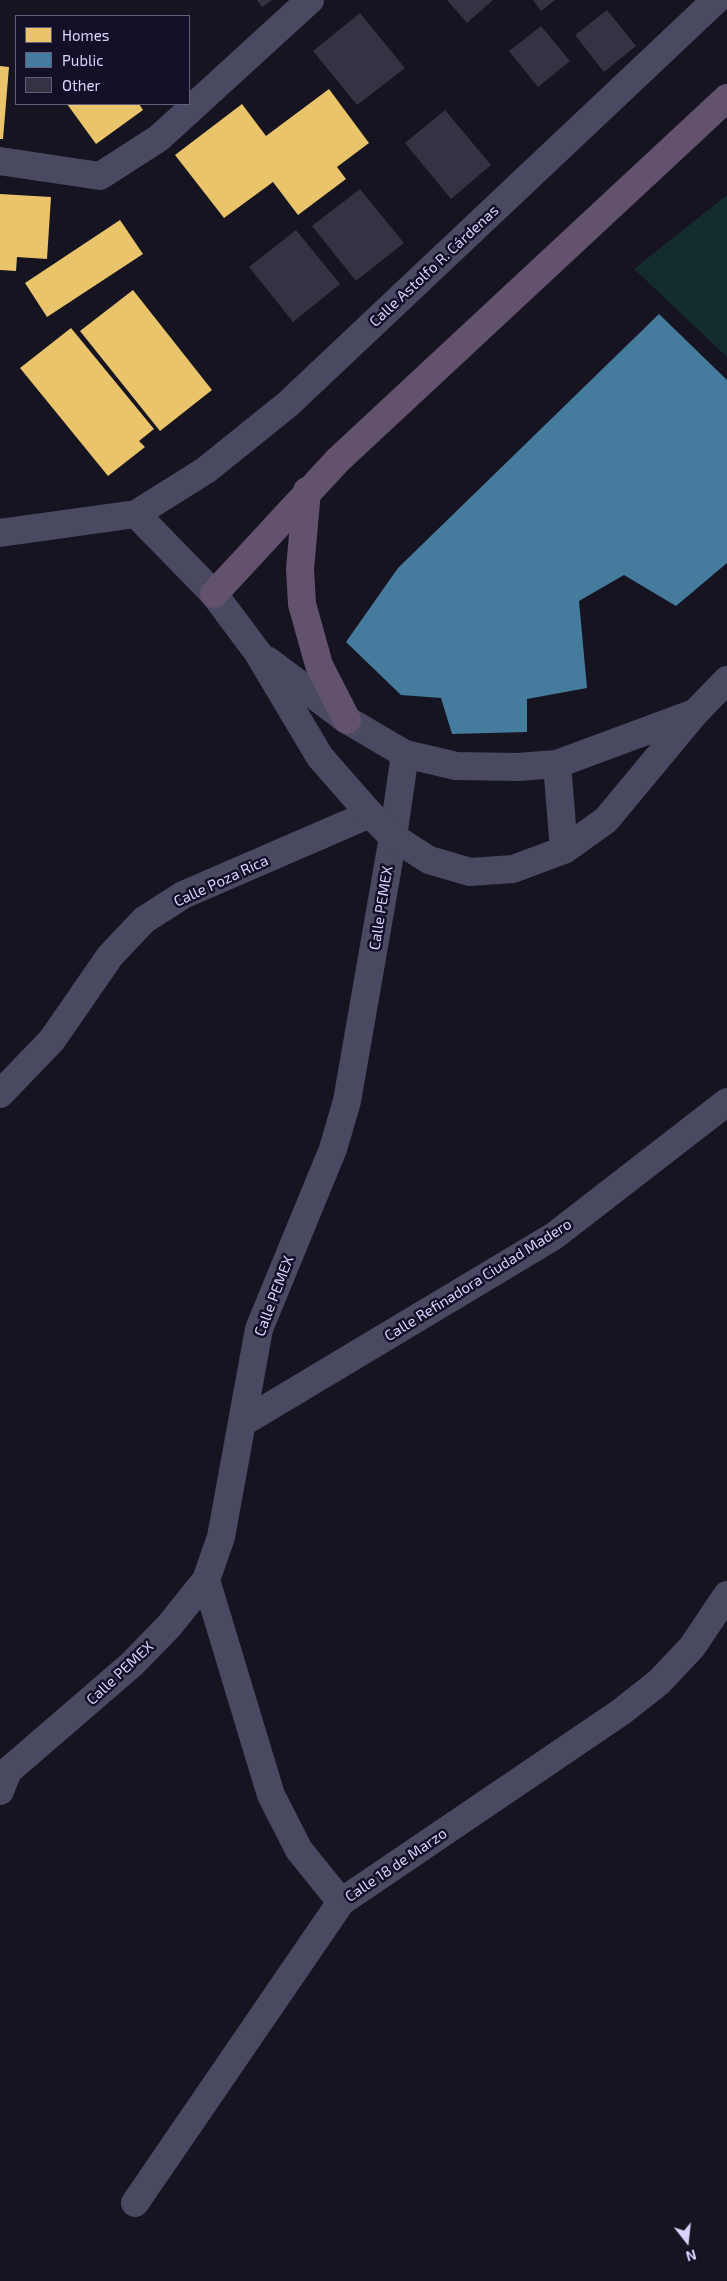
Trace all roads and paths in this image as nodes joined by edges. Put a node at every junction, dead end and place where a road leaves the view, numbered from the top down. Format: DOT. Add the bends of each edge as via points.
graph roads {
  1 [pos="310,0"];
  2 [pos="716,0"];
  3 [pos="727,98"];
  4 [pos="0,161"];
  5 [pos="308,491"];
  6 [pos="136,514"];
  7 [pos="0,533"];
  8 [pos="214,594"];
  9 [pos="258,653"];
  10 [pos="727,680"];
  11 [pos="694,714"];
  12 [pos="347,720"];
  13 [pos="405,754"];
  14 [pos="557,764"];
  15 [pos="370,814"];
  16 [pos="393,837"];
  17 [pos="564,850"];
  18 [pos="0,1094"];
  19 [pos="727,1102"];
  20 [pos="242,1423"];
  21 [pos="206,1580"];
  22 [pos="727,1595"];
  23 [pos="3,1778"];
  24 [pos="341,1902"];
  25 [pos="135,2203"];
  1 -- 4 [label="street" via="159,138 100,176"];
  2 -- 6 [label="street, Calle Astolfo R. Cárdenas" via="288,404 206,470"];
  3 -- 5 [label="highway"];
  5 -- 8 [label="highway"];
  5 -- 12 [label="highway" via="300,569 302,604 319,665"];
  6 -- 7 [label="street, Calle Astolfo R. Cárdenas"];
  6 -- 8 [label="street"];
  8 -- 9 [label="street"];
  9 -- 12 [label="street"];
  9 -- 15 [label="street" via="320,757"];
  10 -- 11 [label="street"];
  11 -- 14 [label="street"];
  11 -- 17 [label="street" via="606,820"];
  12 -- 13 [label="street"];
  13 -- 14 [label="street" via="456,766"];
  13 -- 16 [label="street, Calle PEMEX"];
  14 -- 17 [label="street"];
  15 -- 16 [label="street"];
  15 -- 18 [label="street, Calle Poza Rica" via="183,896 144,920 110,956 52,1040"];
  16 -- 17 [label="street" via="430,860 470,872 513,868"];
  16 -- 20 [label="street, Calle PEMEX" via="348,1100 333,1148 259,1329"];
  19 -- 20 [label="street, Calle Refinadora Ciudad Madero" via="554,1236"];
  20 -- 21 [label="street, Calle PEMEX" via="221,1537"];
  21 -- 23 [label="street, Calle PEMEX" via="169,1626 132,1664"];
  21 -- 24 [label="street" via="271,1795 299,1850"];
  22 -- 24 [label="street, Calle 18 de Marzo" via="692,1647 652,1688"];
  24 -- 25 [label="street, Calle 18 de Marzo"];
}
